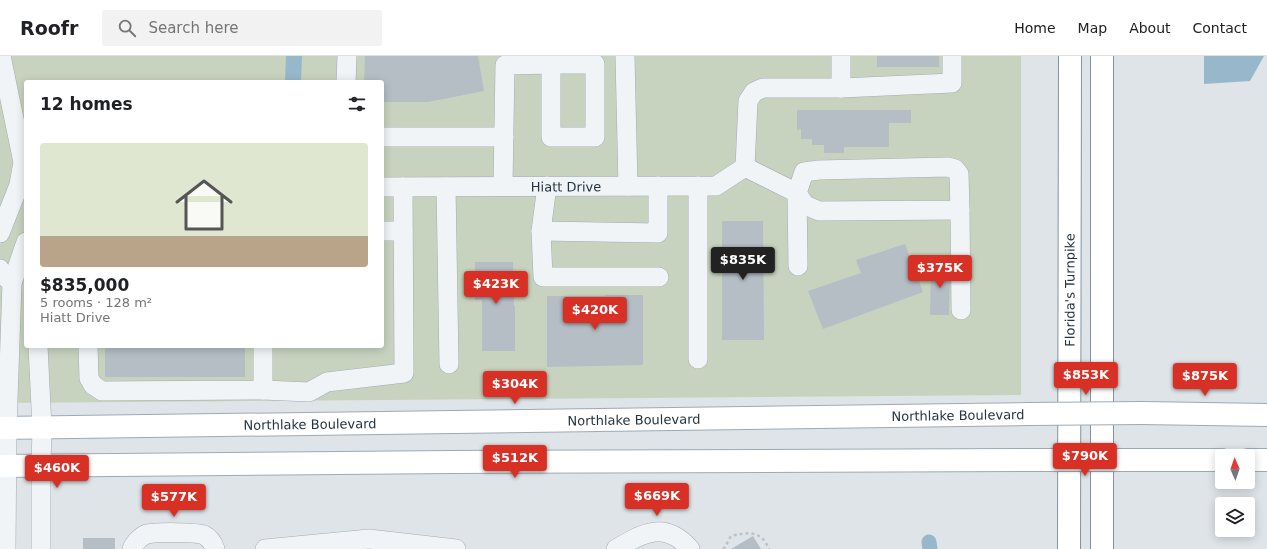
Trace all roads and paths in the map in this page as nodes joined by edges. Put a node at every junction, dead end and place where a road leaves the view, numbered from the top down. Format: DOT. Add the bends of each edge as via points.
graph roads {
  1 [pos="1,56"];
  2 [pos="347,56"];
  3 [pos="625,56"];
  4 [pos="841,56"];
  5 [pos="952,56"];
  6 [pos="1070,56"];
  7 [pos="1102,56"];
  8 [pos="505,60"];
  9 [pos="551,64"];
  10 [pos="346,80"];
  11 [pos="841,88"];
  12 [pos="384,137"];
  13 [pos="504,137"];
  14 [pos="745,167"];
  15 [pos="503,186"];
  16 [pos="546,186"];
  17 [pos="628,186"];
  18 [pos="658,186"];
  19 [pos="698,186"];
  20 [pos="384,187"];
  21 [pos="403,187"];
  22 [pos="446,187"];
  23 [pos="23,190"];
  24 [pos="796,193"];
  25 [pos="960,210"];
  26 [pos="384,231"];
  27 [pos="403,231"];
  28 [pos="541,231"];
  29 [pos="0,233"];
  30 [pos="24,245"];
  31 [pos="798,266"];
  32 [pos="6,276"];
  33 [pos="658,277"];
  34 [pos="960,310"];
  35 [pos="38,348"];
  36 [pos="88,348"];
  37 [pos="263,348"];
  38 [pos="698,359"];
  39 [pos="449,364"];
  40 [pos="262,390"];
  41 [pos="1267,415"];
  42 [pos="3,428"];
  43 [pos="42,428"];
  44 [pos="1215,460"];
  45 [pos="1255,460"];
  46 [pos="1267,460"];
  47 [pos="4,466"];
  48 [pos="41,466"];
  49 [pos="6,549"];
  50 [pos="41,549"];
  51 [pos="132,549"];
  52 [pos="215,549"];
  53 [pos="265,549"];
  54 [pos="456,549"];
  55 [pos="616,549"];
  56 [pos="690,549"];
  57 [pos="723,549"];
  58 [pos="769,549"];
  59 [pos="1069,549"];
  60 [pos="1102,549"];
  1 -- 23 [label="street" via="23,162"];
  2 -- 10 [label="street"];
  3 -- 17 [label="street"];
  4 -- 11 [label="street"];
  5 -- 11 [label="street" via="952,83"];
  6 -- 59 [label="main road, Florida's Turnpike"];
  7 -- 60 [label="main road"];
  8 -- 9 [label="street"];
  8 -- 13 [label="street"];
  11 -- 14 [label="street" via="764,88 754,92 748,101"];
  12 -- 13 [label="street"];
  13 -- 15 [label="street"];
  14 -- 19 [label="street, Hiatt Drive" via="716,186"];
  14 -- 24 [label="street"];
  15 -- 16 [label="street, Hiatt Drive"];
  15 -- 22 [label="street, Hiatt Drive"];
  16 -- 17 [label="street, Hiatt Drive"];
  16 -- 28 [label="street"];
  17 -- 18 [label="street, Hiatt Drive"];
  18 -- 19 [label="street, Hiatt Drive"];
  18 -- 28 [label="street" via="658,232"];
  19 -- 38 [label="street"];
  20 -- 21 [label="street, Hiatt Drive"];
  21 -- 22 [label="street, Hiatt Drive"];
  21 -- 27 [label="street"];
  22 -- 39 [label="street"];
  23 -- 29 [label="street"];
  24 -- 25 [label="street" via="805,205 820,211"];
  24 -- 25 [label="street" via="804,172 948,167 955,169 959,174"];
  24 -- 31 [label="street"];
  25 -- 34 [label="street"];
  26 -- 27 [label="street"];
  27 -- 40 [label="street" via="404,373 327,382 309,392"];
  28 -- 33 [label="street" via="543,277"];
  30 -- 32 [label="street"];
  32 -- 42 [label="street"];
  35 -- 43 [label="street"];
  36 -- 40 [label="street" via="89,378 102,391"];
  37 -- 40 [label="street"];
  41 -- 43 [label="main road, Northlake Boulevard, bridge" via="1029,414"];
  42 -- 43 [label="main road, Northlake Boulevard"];
  42 -- 47 [label="street"];
  43 -- 48 [label="street"];
  44 -- 48 [label="main road, bridge"];
  45 -- 46 [label="main road"];
  47 -- 48 [label="main road"];
  47 -- 49 [label="street"];
  48 -- 50 [label="street"];
  51 -- 52 [label="street" via="143,536 157,533 203,535 213,543"];
  53 -- 54 [label="street" via="369,539"];
  55 -- 56 [label="street" via="644,534 664,532 681,540"];
  57 -- 58 [label="path" via="731,536 743,533 754,533"];
}
